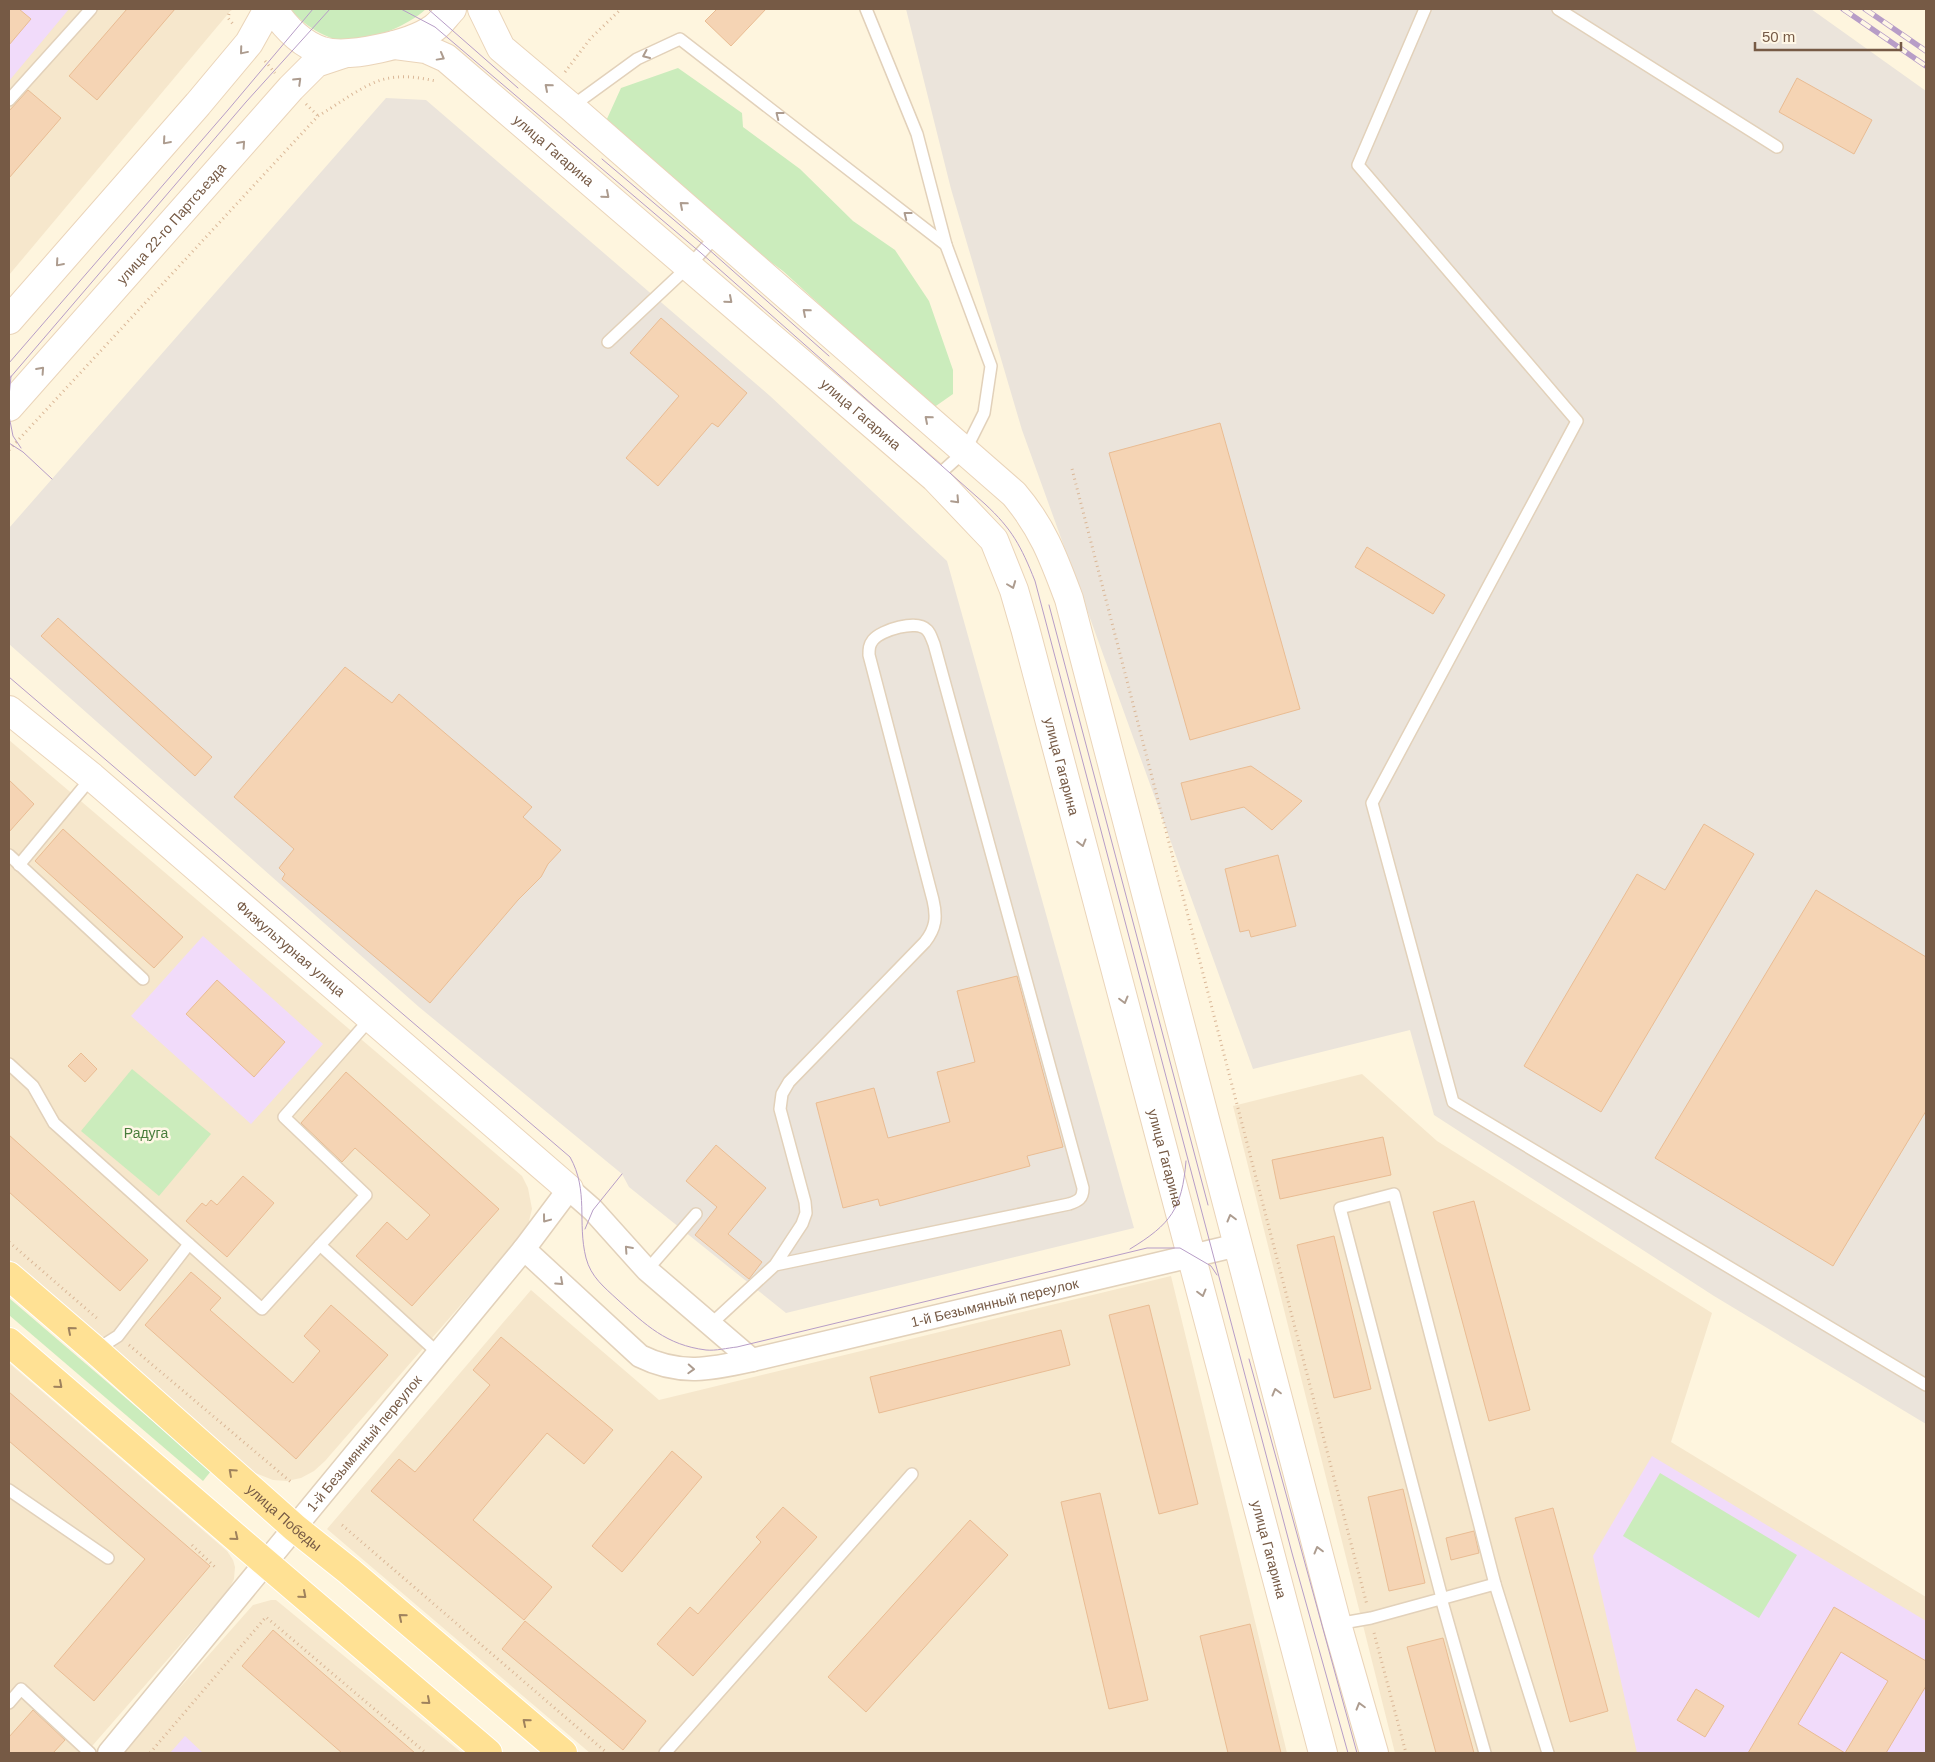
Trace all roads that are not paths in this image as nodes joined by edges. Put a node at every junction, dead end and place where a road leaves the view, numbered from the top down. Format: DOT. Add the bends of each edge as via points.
graph roads {
  1 [pos="91,9"];
  2 [pos="268,9"];
  3 [pos="273,9"];
  4 [pos="452,9"];
  5 [pos="482,9"];
  6 [pos="866,9"];
  7 [pos="1425,9"];
  8 [pos="1558,9"];
  9 [pos="395,45"];
  10 [pos="343,54"];
  11 [pos="9,100"];
  12 [pos="571,106"];
  13 [pos="1777,147"];
  14 [pos="717,235"];
  15 [pos="946,245"];
  16 [pos="689,266"];
  17 [pos="9,320"];
  18 [pos="608,342"];
  19 [pos="9,407"];
  20 [pos="965,451"];
  21 [pos="936,478"];
  22 [pos="9,710"];
  23 [pos="92,777"];
  24 [pos="9,855"];
  25 [pos="19,864"];
  26 [pos="143,979"];
  27 [pos="371,1018"];
  28 [pos="9,1064"];
  29 [pos="569,1190"];
  30 [pos="696,1214"];
  31 [pos="189,1244"];
  32 [pos="320,1245"];
  33 [pos="1238,1245"];
  34 [pos="524,1249"];
  35 [pos="1192,1254"];
  36 [pos="775,1265"];
  37 [pos="647,1270"];
  38 [pos="9,1276"];
  39 [pos="711,1324"];
  40 [pos="95,1350"];
  41 [pos="12,1351"];
  42 [pos="438,1354"];
  43 [pos="752,1360"];
  44 [pos="1926,1385"];
  45 [pos="912,1474"];
  46 [pos="9,1490"];
  47 [pos="295,1528"];
  48 [pos="108,1558"];
  49 [pos="266,1563"];
  50 [pos="1495,1584"];
  51 [pos="1441,1598"];
  52 [pos="1337,1624"];
  53 [pos="9,1703"];
  54 [pos="90,1753"];
  55 [pos="108,1753"];
  56 [pos="488,1753"];
  57 [pos="563,1753"];
  58 [pos="665,1753"];
  59 [pos="1323,1753"];
  60 [pos="1374,1753"];
  61 [pos="1485,1753"];
  62 [pos="1548,1753"];
  1 -- 11 [label="lane"];
  2 -- 17 [label="main road, one-way" via="249,43"];
  3 -- 10 [label="main road" via="301,39 322,51"];
  4 -- 9 [label="main road" via="422,36"];
  12 -- 5 [label="main road, one-way" via="501,48"];
  6 -- 15 [label="lane" via="917,134"];
  7 -- 44 [label="lane" via="1358,165 1577,420 1372,803 1453,1102"];
  8 -- 13 [label="lane"];
  9 -- 10 [label="main road"];
  9 -- 16 [label="main road, улица Гагарина, one-way" via="426,49 446,58"];
  19 -- 10 [label="main road, улица 22-го Партсъезда, one-way" via="291,88 316,63"];
  14 -- 12 [label="main road, one-way"];
  15 -- 12 [label="lane, one-way" via="680,39 637,59"];
  14 -- 16 [label="lane"];
  20 -- 14 [label="main road, one-way"];
  15 -- 20 [label="lane" via="992,366 984,414"];
  16 -- 18 [label="lane"];
  16 -- 21 [label="main road, улица Гагарина, one-way"];
  20 -- 21 [label="lane"];
  33 -- 20 [label="main road, one-way" via="1069,599 1046,539 1031,513"];
  21 -- 35 [label="main road, улица Гагарина, one-way" via="994,540 1014,590"];
  22 -- 23 [label="main road, Физкультурная улица"];
  23 -- 25 [label="lane"];
  23 -- 27 [label="main road, Физкультурная улица"];
  24 -- 25 [label="lane"];
  25 -- 26 [label="lane"];
  27 -- 29 [label="main road, Физкультурная улица"];
  27 -- 32 [label="lane" via="284,1117 366,1195"];
  28 -- 31 [label="lane" via="33,1086 54,1123"];
  29 -- 34 [label="street, 1-й Безымянный переулок, one-way"];
  37 -- 29 [label="street, one-way" via="593,1210"];
  30 -- 37 [label="lane"];
  31 -- 32 [label="lane" via="262,1310"];
  31 -- 40 [label="lane" via="118,1336"];
  32 -- 42 [label="lane"];
  33 -- 35 [label="street, 1-й Безымянный переулок"];
  52 -- 33 [label="main road, one-way"];
  34 -- 42 [label="street, 1-й Безымянный переулок"];
  34 -- 43 [label="street, 1-й Безымянный переулок, one-way" via="640,1356 654,1363 712,1369"];
  35 -- 43 [label="street, 1-й Безымянный переулок"];
  35 -- 59 [label="main road, улица Гагарина, one-way"];
  36 -- 36 [label="lane" via="806,1213 780,1109 782,1094 789,1082 934,930 933,900 869,655 869,646 880,634 910,625 920,626 927,630 934,644 1083,1196 1069,1204"];
  36 -- 39 [label="lane"];
  37 -- 39 [label="street"];
  40 -- 38 [label="main road, улица Победы, one-way"];
  39 -- 43 [label="street"];
  47 -- 40 [label="main road, улица Победы, one-way"];
  41 -- 49 [label="main road, one-way"];
  42 -- 47 [label="street, 1-й Безымянный переулок"];
  45 -- 58 [label="lane"];
  46 -- 48 [label="lane"];
  47 -- 49 [label="street, 1-й Безымянный переулок"];
  57 -- 47 [label="main road, улица Победы, one-way"];
  49 -- 55 [label="street, 1-й Безымянный переулок"];
  49 -- 56 [label="main road, one-way"];
  50 -- 51 [label="lane"];
  50 -- 51 [label="lane" via="1394,1194 1340,1208"];
  50 -- 62 [label="lane"];
  51 -- 52 [label="lane"];
  51 -- 61 [label="lane"];
  60 -- 52 [label="main road, one-way"];
  53 -- 54 [label="lane" via="21,1689"];
}
